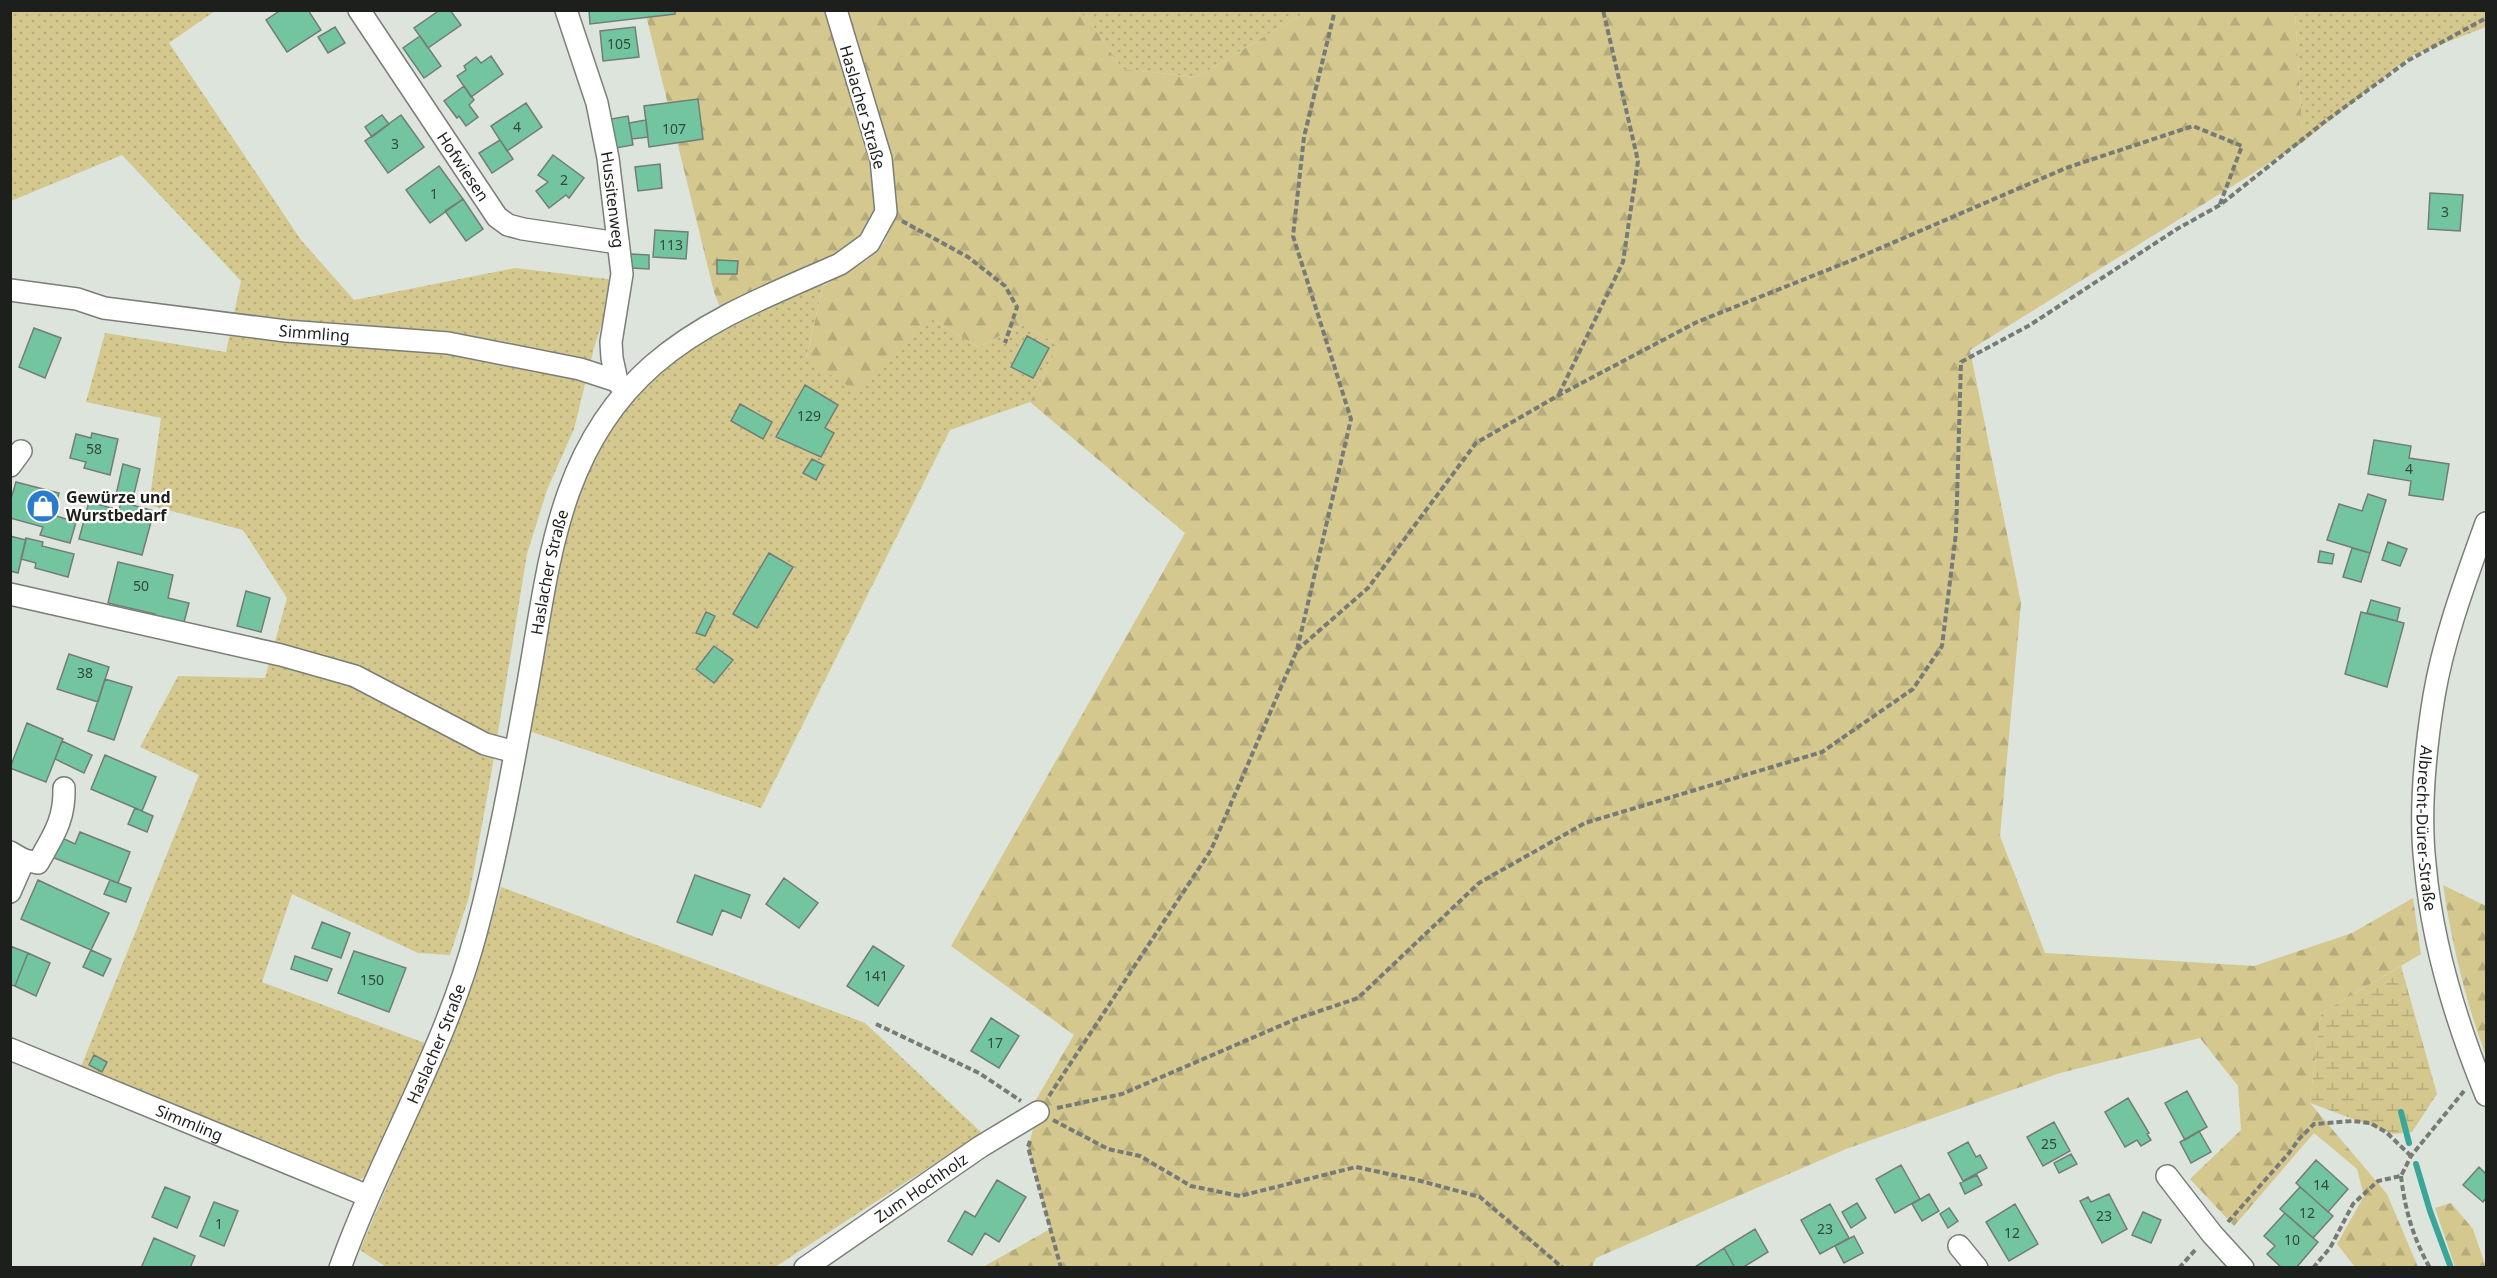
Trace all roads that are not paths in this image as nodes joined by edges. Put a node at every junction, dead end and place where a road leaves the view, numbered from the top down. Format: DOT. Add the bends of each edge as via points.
graph roads {
  1 [pos="359,10"];
  2 [pos="566,10"];
  3 [pos="836,10"];
  4 [pos="618,243"];
  5 [pos="10,290"];
  6 [pos="621,387"];
  7 [pos="2487,523"];
  8 [pos="10,594"];
  9 [pos="515,752"];
  10 [pos="63,788"];
  11 [pos="17,856"];
  12 [pos="10,892"];
  13 [pos="10,1048"];
  14 [pos="2487,1095"];
  15 [pos="1038,1112"];
  16 [pos="2167,1176"];
  17 [pos="368,1196"];
  18 [pos="1959,1246"];
  19 [pos="340,1268"];
  20 [pos="805,1268"];
  21 [pos="1977,1268"];
  22 [pos="2243,1268"];
  1 -- 4 [label="street, Hofwiesen" via="497,217 523,229"];
  2 -- 4 [label="street, Hussitenweg" via="597,102"];
  3 -- 6 [label="street, Haslacher Straße" via="881,159 886,212 869,243 840,264 702,328"];
  4 -- 6 [label="street, Hussitenweg" via="622,274 611,342"];
  5 -- 6 [label="street, Simmling" via="76,299 104,308 286,331 448,343 580,369"];
  6 -- 9 [label="street, Haslacher Straße" via="564,501"];
  7 -- 14 [label="street, Albrecht-Dürer-Straße" via="2459,599 2434,695 2424,782 2424,863 2436,941 2469,1053"];
  8 -- 9 [label="street" via="281,655 356,676 485,744"];
  9 -- 17 [label="street, Haslacher Straße" via="477,932 454,1004"];
  10 -- 11 [label="street" via="64,807 56,832 38,863"];
  11 -- 12 [label="street"];
  13 -- 17 [label="street, Simmling"];
  15 -- 20 [label="street, Zum Hochholz" via="980,1146"];
  16 -- 22 [label="street"];
  17 -- 19 [label="street, Haslacher Straße"];
  18 -- 21 [label="street"];
}
